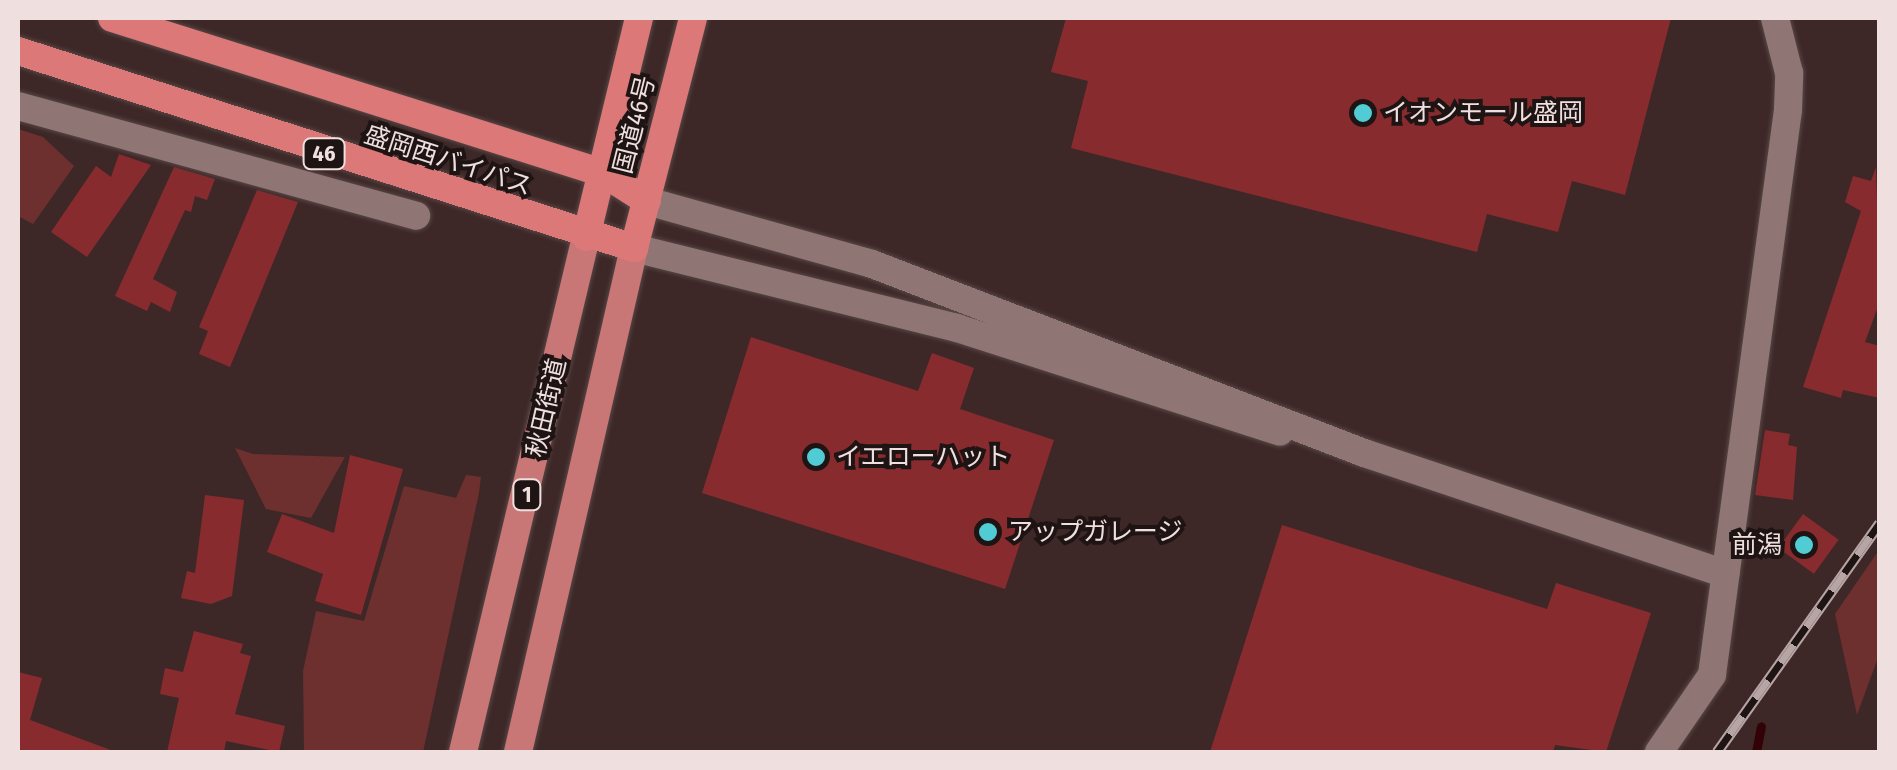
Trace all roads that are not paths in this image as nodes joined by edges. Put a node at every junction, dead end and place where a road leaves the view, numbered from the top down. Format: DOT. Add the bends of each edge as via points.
graph roads {
  1 [pos="112,18"];
  2 [pos="640,18"];
  3 [pos="693,18"];
  4 [pos="1775,18"];
  5 [pos="18,51"];
  6 [pos="18,106"];
  7 [pos="602,172"];
  8 [pos="647,201"];
  9 [pos="416,216"];
  10 [pos="586,237"];
  11 [pos="634,248"];
  12 [pos="1364,453"];
  13 [pos="1725,574"];
  14 [pos="463,752"];
  15 [pos="518,752"];
  16 [pos="1659,752"];
  1 -- 7 [label="highway, 盛岡西バイパス"];
  2 -- 7 [label="highway, 国道46号"];
  3 -- 8 [label="highway, 国道46号"];
  4 -- 13 [label="street" via="1788,73 1788,110"];
  5 -- 10 [label="highway, 盛岡西バイパス / 46"];
  6 -- 9 [label="street"];
  7 -- 8 [label="highway, 盛岡西バイパス"];
  7 -- 10 [label="highway, 国道46号"];
  8 -- 11 [label="highway, 国道46号"];
  8 -- 12 [label="street" via="872,264"];
  10 -- 11 [label="highway, 盛岡西バイパス / 46"];
  10 -- 14 [label="main road, 秋田街道 / 1"];
  11 -- 12 [label="street" via="957,328 1218,417"];
  11 -- 15 [label="main road, 秋田街道 / 1"];
  12 -- 13 [label="street"];
  13 -- 16 [label="street" via="1712,676"];
}
